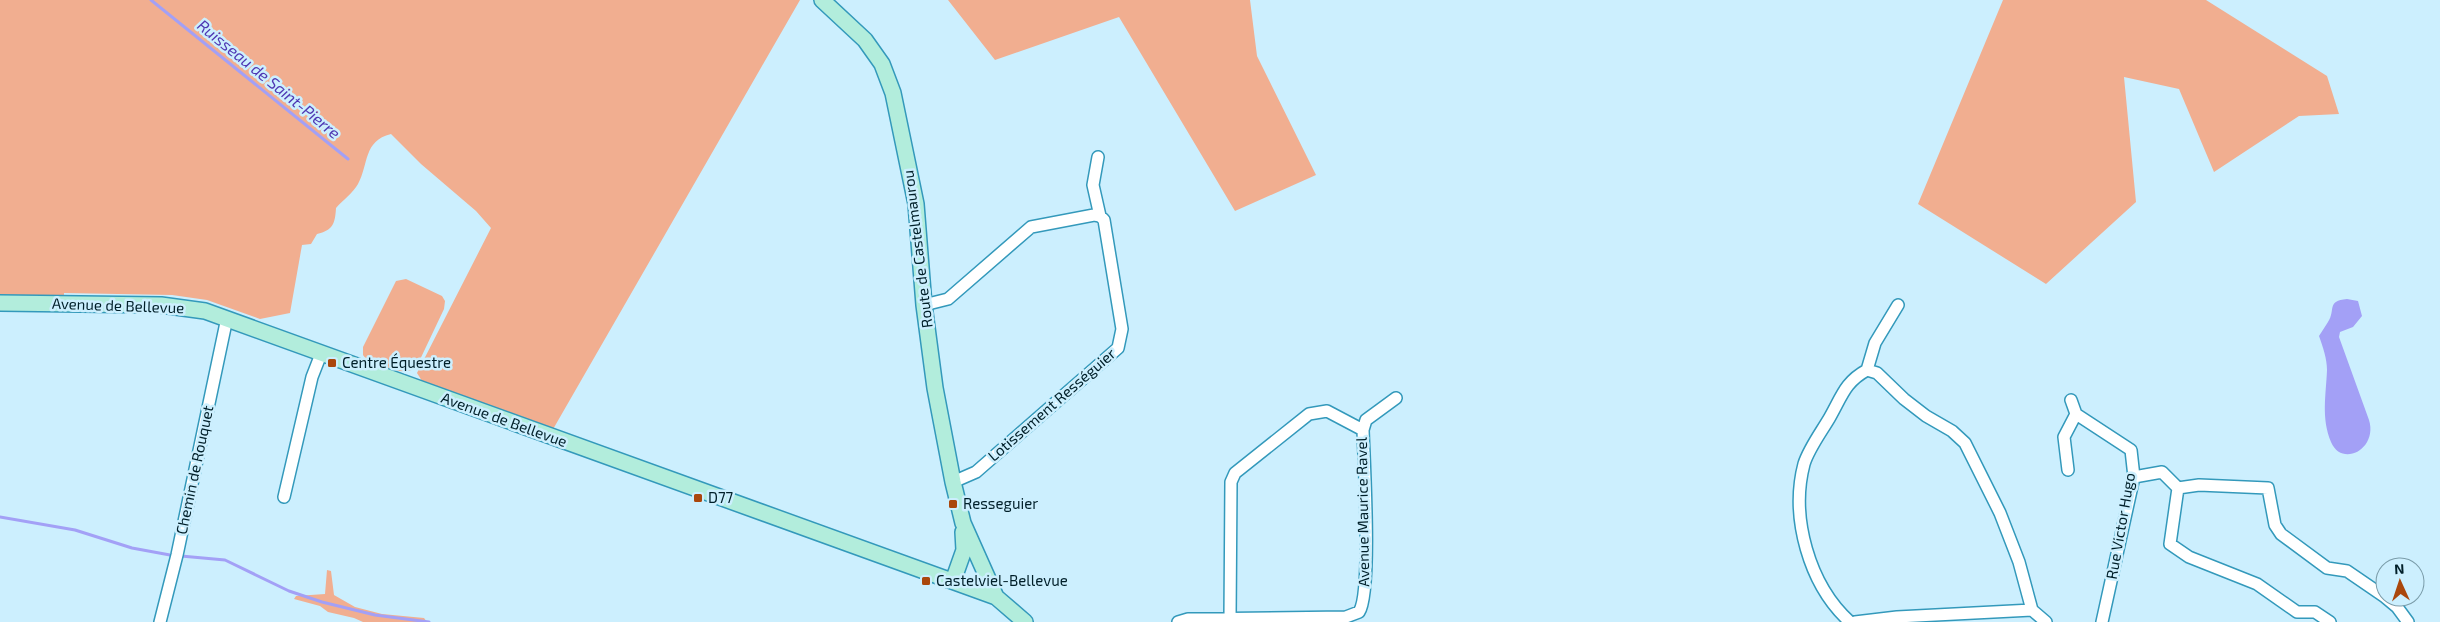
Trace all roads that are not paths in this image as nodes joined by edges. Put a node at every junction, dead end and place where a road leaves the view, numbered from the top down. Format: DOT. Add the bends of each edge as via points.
graph roads {
  1 [pos="829,2"];
  2 [pos="1098,156"];
  3 [pos="1100,216"];
  4 [pos="0,303"];
  5 [pos="924,305"];
  6 [pos="1898,305"];
  7 [pos="228,318"];
  8 [pos="321,354"];
  9 [pos="1867,370"];
  10 [pos="1396,398"];
  11 [pos="2071,400"];
  12 [pos="2076,414"];
  13 [pos="1363,430"];
  14 [pos="2068,470"];
  15 [pos="2134,477"];
  16 [pos="953,482"];
  17 [pos="2178,488"];
  18 [pos="284,497"];
  19 [pos="963,523"];
  20 [pos="981,564"];
  21 [pos="958,566"];
  22 [pos="953,581"];
  23 [pos="2375,590"];
  24 [pos="996,597"];
  25 [pos="2397,607"];
  26 [pos="2032,610"];
  27 [pos="1230,619"];
  28 [pos="160,622"];
  29 [pos="1025,622"];
  30 [pos="1178,622"];
  31 [pos="1850,622"];
  32 [pos="1855,622"];
  33 [pos="2046,622"];
  34 [pos="2102,622"];
  35 [pos="2330,622"];
  36 [pos="2408,622"];
  1 -- 5 [label="street, Route de Castelmaurou" via="874,52 893,93 916,204"];
  2 -- 3 [label="street, Lotissement Rességuier" via="1093,185"];
  3 -- 5 [label="street" via="1031,226 948,299"];
  3 -- 16 [label="street, Lotissement Rességuier" via="1106,226 1122,329 1118,348 976,472"];
  4 -- 7 [label="street, Avenue de Bellevue" via="161,305"];
  5 -- 16 [label="street, Route de Castelmaurou" via="935,388"];
  6 -- 9 [label="street" via="1875,343"];
  7 -- 8 [label="street, Avenue de Bellevue"];
  7 -- 28 [label="street, Chemin de Rouquet"];
  8 -- 18 [label="street" via="312,377"];
  8 -- 22 [label="street, Avenue de Bellevue"];
  9 -- 26 [label="street" via="1877,374 1904,399 1965,443 2000,513 2019,562"];
  9 -- 31 [label="street" via="1852,378 1810,453 1799,492 1806,549 1825,592"];
  10 -- 13 [label="street" via="1366,420"];
  11 -- 12 [label="street"];
  12 -- 14 [label="street" via="2064,437"];
  12 -- 15 [label="street, Rue Victor Hugo" via="2131,450"];
  13 -- 27 [label="street, Avenue Maurice Ravel" via="1327,411 1318,411 1301,419 1235,473 1231,482"];
  13 -- 27 [label="street, Avenue Maurice Ravel" via="1366,551 1364,599 1359,612 1346,617"];
  15 -- 17 [label="street" via="2162,472"];
  15 -- 34 [label="street, Rue Victor Hugo"];
  16 -- 19 [label="street, Route de Castelmaurou"];
  17 -- 23 [label="street" via="2199,485 2268,488 2274,525 2281,534 2327,568 2347,571"];
  17 -- 35 [label="street" via="2170,544 2189,557 2257,584 2297,612 2315,612"];
  19 -- 20 [label="street, Route de Castelmaurou"];
  19 -- 21 [label="street, Route de Castelmaurou" via="964,550"];
  20 -- 21 [label="street"];
  20 -- 24 [label="street, Route de Castelmaurou"];
  21 -- 22 [label="street, Route de Castelmaurou"];
  22 -- 24 [label="street, Avenue de Bellevue"];
  24 -- 29 [label="street"];
  25 -- 36 [label="street"];
  26 -- 32 [label="street"];
  26 -- 33 [label="street"];
  27 -- 30 [label="street, Avenue Maurice Ravel"];
}
